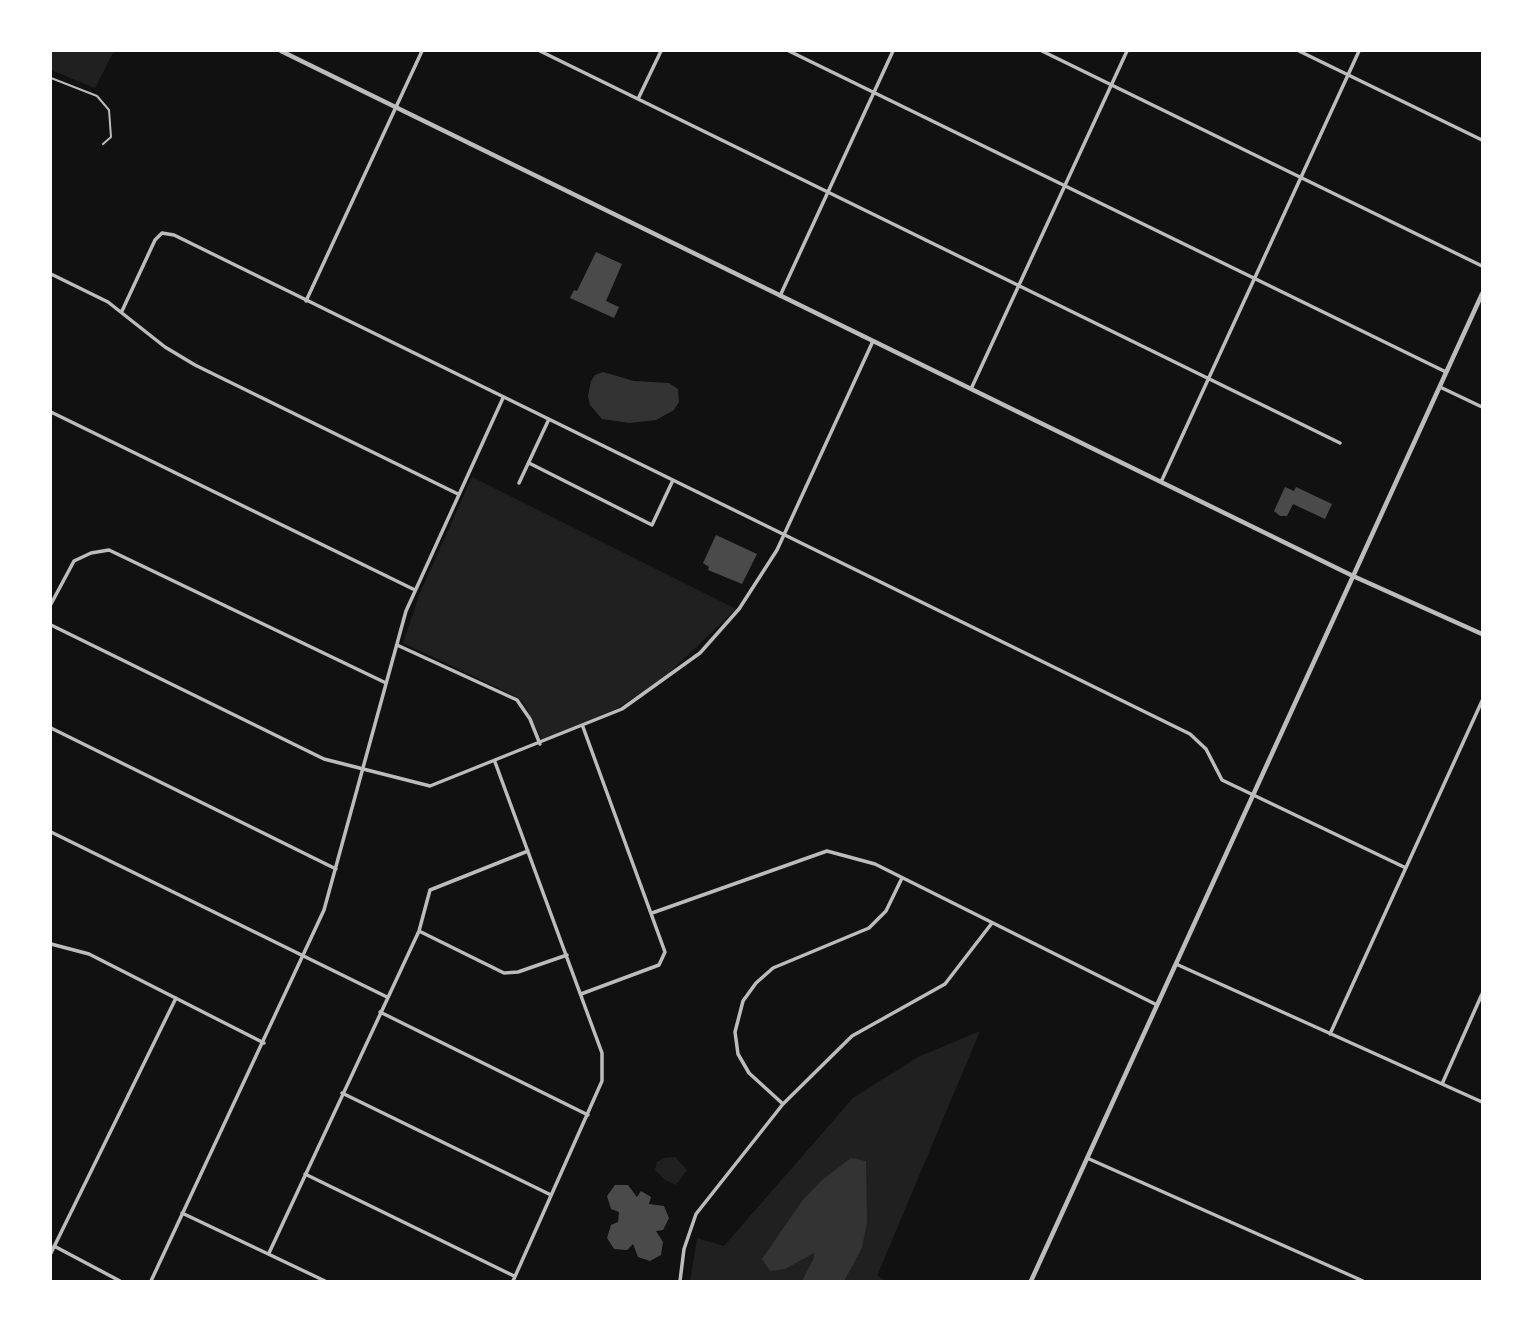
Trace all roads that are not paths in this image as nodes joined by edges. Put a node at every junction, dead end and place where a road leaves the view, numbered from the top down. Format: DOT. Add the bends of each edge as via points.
graph roads {
  1 [pos="281,51"];
  2 [pos="422,51"];
  3 [pos="540,51"];
  4 [pos="661,51"];
  5 [pos="789,51"];
  6 [pos="893,51"];
  7 [pos="1042,51"];
  8 [pos="1127,51"];
  9 [pos="1299,51"];
  10 [pos="1359,51"];
  11 [pos="1348,75"];
  12 [pos="51,78"];
  13 [pos="1112,84"];
  14 [pos="874,92"];
  15 [pos="638,99"];
  16 [pos="396,108"];
  17 [pos="1482,140"];
  18 [pos="103,144"];
  19 [pos="1301,178"];
  20 [pos="1065,186"];
  21 [pos="828,193"];
  22 [pos="1482,266"];
  23 [pos="51,274"];
  24 [pos="1254,279"];
  25 [pos="1019,284"];
  26 [pos="1482,294"];
  27 [pos="780,296"];
  28 [pos="306,301"];
  29 [pos="122,311"];
  30 [pos="873,341"];
  31 [pos="1446,372"];
  32 [pos="1208,379"];
  33 [pos="1440,387"];
  34 [pos="971,389"];
  35 [pos="503,398"];
  36 [pos="1482,407"];
  37 [pos="51,412"];
  38 [pos="550,419"];
  39 [pos="1340,443"];
  40 [pos="529,463"];
  41 [pos="673,480"];
  42 [pos="1161,482"];
  43 [pos="519,483"];
  44 [pos="458,494"];
  45 [pos="784,535"];
  46 [pos="1353,576"];
  47 [pos="415,590"];
  48 [pos="51,604"];
  49 [pos="51,625"];
  50 [pos="1482,634"];
  51 [pos="397,645"];
  52 [pos="386,683"];
  53 [pos="1482,701"];
  54 [pos="583,727"];
  55 [pos="51,728"];
  56 [pos="540,744"];
  57 [pos="495,762"];
  58 [pos="363,769"];
  59 [pos="1252,796"];
  60 [pos="51,832"];
  61 [pos="528,851"];
  62 [pos="1406,867"];
  63 [pos="337,869"];
  64 [pos="902,878"];
  65 [pos="652,913"];
  66 [pos="992,923"];
  67 [pos="419,932"];
  68 [pos="51,944"];
  69 [pos="567,955"];
  70 [pos="304,956"];
  71 [pos="1176,964"];
  72 [pos="581,994"];
  73 [pos="1482,994"];
  74 [pos="387,997"];
  75 [pos="176,998"];
  76 [pos="1157,1004"];
  77 [pos="380,1012"];
  78 [pos="1330,1034"];
  79 [pos="264,1042"];
  80 [pos="1442,1083"];
  81 [pos="342,1093"];
  82 [pos="1482,1102"];
  83 [pos="783,1104"];
  84 [pos="588,1115"];
  85 [pos="1087,1158"];
  86 [pos="305,1174"];
  87 [pos="551,1195"];
  88 [pos="182,1213"];
  89 [pos="54,1246"];
  90 [pos="51,1253"];
  91 [pos="269,1254"];
  92 [pos="514,1279"];
  93 [pos="120,1281"];
  94 [pos="151,1281"];
  95 [pos="325,1281"];
  96 [pos="680,1281"];
  97 [pos="1031,1281"];
  98 [pos="1363,1281"];
  1 -- 16 [label="street"];
  2 -- 16 [label="street"];
  3 -- 15 [label="street"];
  4 -- 15 [label="street"];
  5 -- 14 [label="street"];
  6 -- 14 [label="street"];
  7 -- 13 [label="street"];
  8 -- 13 [label="street"];
  9 -- 11 [label="street"];
  10 -- 11 [label="street"];
  11 -- 17 [label="street"];
  11 -- 19 [label="street"];
  12 -- 18 [label="lane" via="97,96 109,110 111,137"];
  13 -- 19 [label="street"];
  13 -- 20 [label="street"];
  14 -- 20 [label="street"];
  14 -- 21 [label="street"];
  15 -- 21 [label="street"];
  16 -- 27 [label="street"];
  16 -- 28 [label="street"];
  19 -- 22 [label="street"];
  19 -- 24 [label="street"];
  20 -- 24 [label="street"];
  20 -- 25 [label="street"];
  21 -- 25 [label="street"];
  21 -- 27 [label="street"];
  23 -- 29 [label="street"];
  24 -- 31 [label="street"];
  24 -- 32 [label="street"];
  25 -- 32 [label="street"];
  25 -- 34 [label="street"];
  26 -- 31 [label="street"];
  27 -- 30 [label="street"];
  28 -- 29 [label="street" via="162,233"];
  28 -- 35 [label="street"];
  29 -- 44 [label="street" via="195,365"];
  30 -- 34 [label="street"];
  30 -- 45 [label="street"];
  31 -- 33 [label="street"];
  32 -- 39 [label="street"];
  32 -- 42 [label="street"];
  33 -- 36 [label="street"];
  33 -- 46 [label="street"];
  34 -- 42 [label="street"];
  35 -- 38 [label="street"];
  35 -- 44 [label="street"];
  37 -- 47 [label="street"];
  38 -- 40 [label="street"];
  38 -- 41 [label="street"];
  40 -- 41 [label="street" via="652,525"];
  40 -- 43 [label="street"];
  41 -- 45 [label="street"];
  42 -- 46 [label="street"];
  44 -- 47 [label="street"];
  45 -- 54 [label="street" via="746,599 699,653 645,695"];
  45 -- 59 [label="street" via="1189,734 1206,749 1223,780"];
  46 -- 50 [label="street"];
  46 -- 59 [label="street"];
  47 -- 51 [label="street"];
  48 -- 52 [label="street" via="74,561 98,551 114,551"];
  49 -- 58 [label="street" via="324,759"];
  51 -- 52 [label="street"];
  51 -- 56 [label="street" via="517,700"];
  52 -- 58 [label="street"];
  53 -- 62 [label="street"];
  54 -- 56 [label="street"];
  54 -- 65 [label="street"];
  55 -- 63 [label="street"];
  56 -- 57 [label="street"];
  57 -- 58 [label="street" via="430,786"];
  57 -- 61 [label="street"];
  58 -- 63 [label="street"];
  59 -- 62 [label="street"];
  59 -- 71 [label="street"];
  60 -- 70 [label="street"];
  61 -- 67 [label="street" via="430,890"];
  61 -- 69 [label="street"];
  62 -- 78 [label="street"];
  63 -- 70 [label="street"];
  64 -- 65 [label="street" via="858,858 827,851"];
  64 -- 66 [label="street"];
  64 -- 83 [label="street" via="886,911 869,928 773,968 743,1000 735,1032 738,1054 749,1073"];
  65 -- 72 [label="street" via="663,942 662,962"];
  66 -- 76 [label="street"];
  66 -- 83 [label="street" via="945,984 852,1036"];
  67 -- 69 [label="street" via="498,971 518,972"];
  67 -- 74 [label="street"];
  68 -- 75 [label="street" via="89,954"];
  69 -- 72 [label="street"];
  70 -- 74 [label="street"];
  70 -- 79 [label="street"];
  71 -- 76 [label="street"];
  71 -- 78 [label="street"];
  72 -- 84 [label="street" via="602,1053 602,1081"];
  73 -- 80 [label="street"];
  74 -- 77 [label="street"];
  75 -- 79 [label="street"];
  75 -- 89 [label="street"];
  76 -- 85 [label="street"];
  77 -- 81 [label="street"];
  77 -- 84 [label="street"];
  78 -- 80 [label="street"];
  79 -- 88 [label="street"];
  80 -- 82 [label="street"];
  81 -- 86 [label="street"];
  81 -- 87 [label="street"];
  83 -- 96 [label="street" via="696,1214 684,1249"];
  84 -- 87 [label="street"];
  85 -- 97 [label="street"];
  85 -- 98 [label="street"];
  86 -- 91 [label="street"];
  86 -- 92 [label="street"];
  87 -- 92 [label="street"];
  88 -- 91 [label="street"];
  88 -- 94 [label="street"];
  89 -- 90 [label="street"];
  89 -- 93 [label="street"];
  91 -- 95 [label="street"];
}
